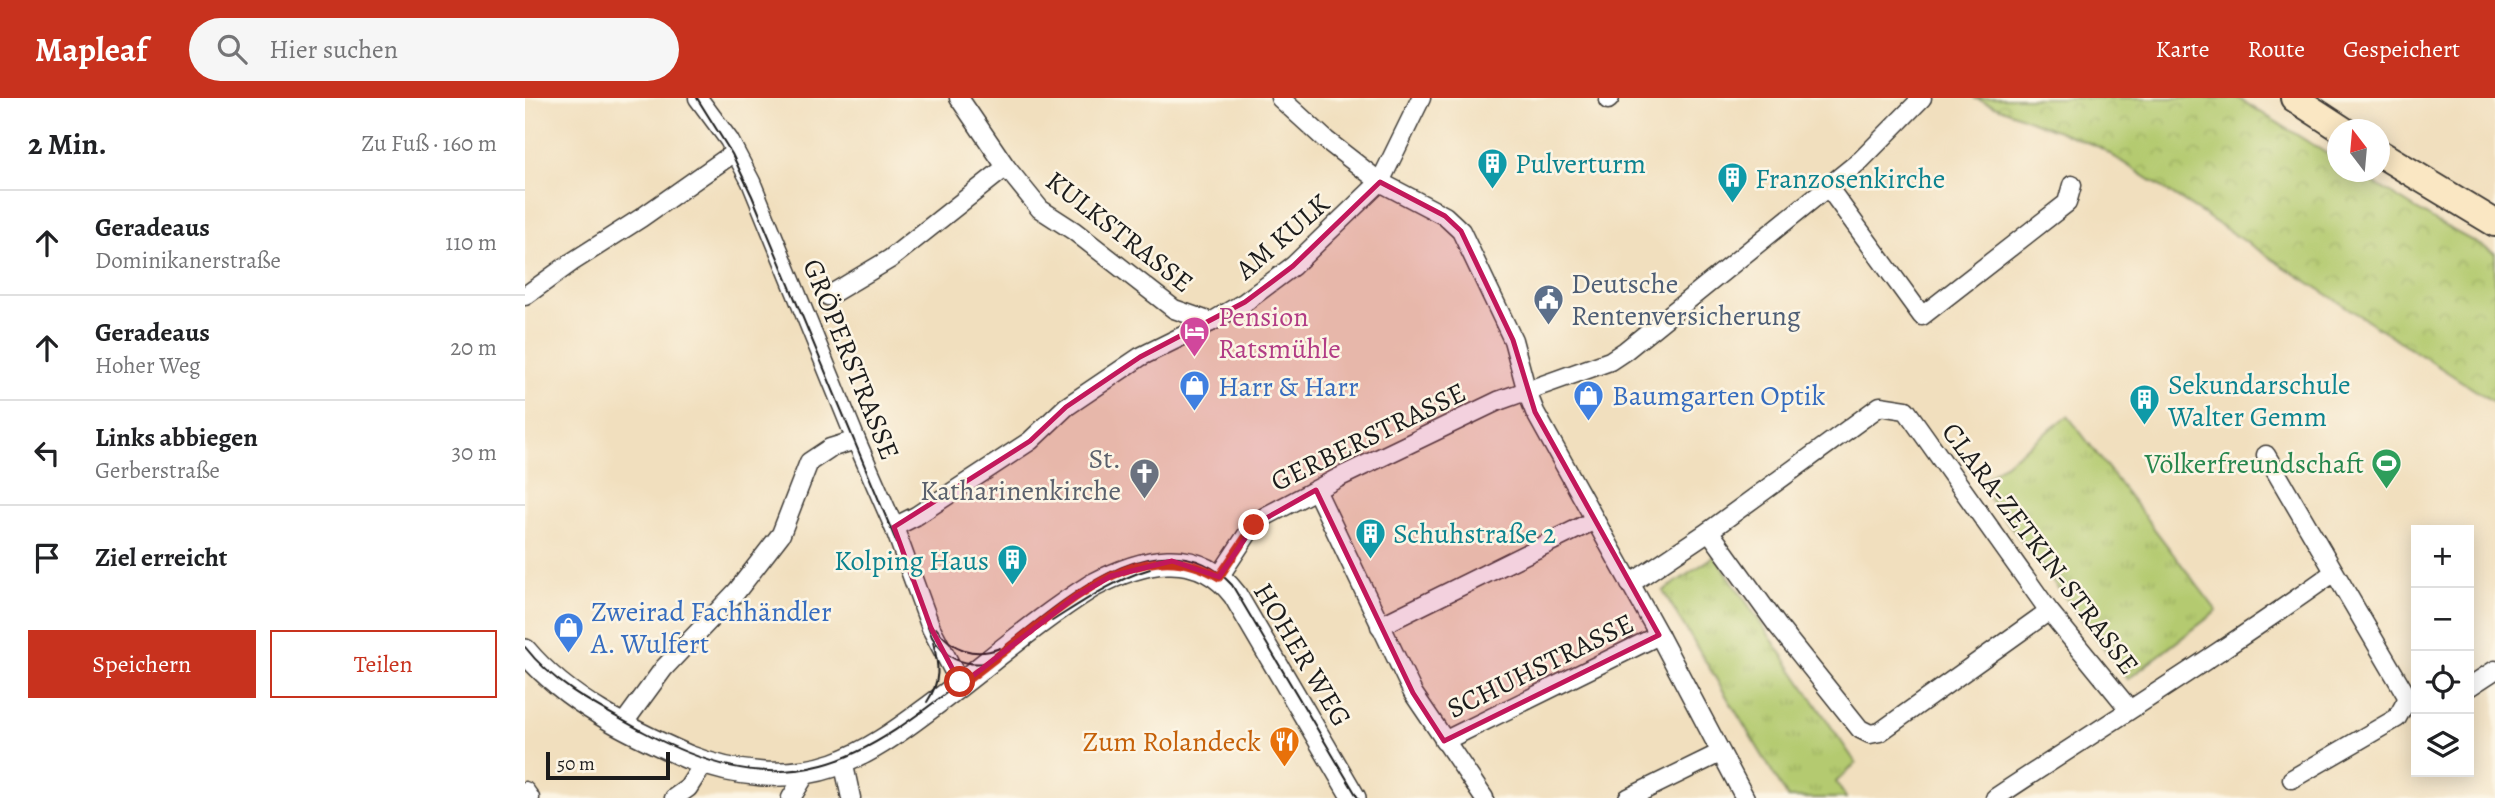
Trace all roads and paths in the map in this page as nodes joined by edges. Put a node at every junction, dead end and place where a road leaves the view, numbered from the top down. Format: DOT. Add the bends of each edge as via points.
graph roads {
  1 [pos="698,98"];
  2 [pos="959,98"];
  3 [pos="1280,98"];
  4 [pos="1421,98"];
  5 [pos="1922,98"];
  6 [pos="2294,98"];
  7 [pos="2327,120"];
  8 [pos="736,152"];
  9 [pos="2390,160"];
  10 [pos="1006,167"];
  11 [pos="1380,182"];
  12 [pos="2072,185"];
  13 [pos="1828,187"];
  14 [pos="2495,223"];
  15 [pos="525,296"];
  16 [pos="828,296"];
  17 [pos="1211,322"];
  18 [pos="1527,392"];
  19 [pos="856,440"];
  20 [pos="2266,455"];
  21 [pos="1315,490"];
  22 [pos="1595,520"];
  23 [pos="894,527"];
  24 [pos="1709,531"];
  25 [pos="2333,573"];
  26 [pos="1219,577"];
  27 [pos="1630,584"];
  28 [pos="2049,611"];
  29 [pos="1380,626"];
  30 [pos="1659,635"];
  31 [pos="525,651"];
  32 [pos="2495,670"];
  33 [pos="2474,684"];
  34 [pos="961,685"];
  35 [pos="2411,696"];
  36 [pos="2411,699"];
  37 [pos="2129,709"];
  38 [pos="623,724"];
  39 [pos="1444,741"];
  40 [pos="1720,753"];
  41 [pos="843,761"];
  42 [pos="704,763"];
  43 [pos="807,772"];
  44 [pos="2292,779"];
  45 [pos="525,791"];
  46 [pos="530,798"];
  47 [pos="674,798"];
  48 [pos="791,798"];
  49 [pos="852,798"];
  50 [pos="1354,798"];
  51 [pos="1484,798"];
  52 [pos="1628,798"];
  53 [pos="1745,798"];
  54 [pos="1996,798"];
  1 -- 8 [label="street, GRÖPERSTRASSE"];
  2 -- 10 [label="street, KULKSTRASSE"];
  3 -- 11 [label="street, SCHUHSTRASSE"];
  4 -- 11 [label="street, AM KULK"];
  5 -- 13 [label="street, GERBERSTRASSE" via="1884,139"];
  6 -- 7 [label="main road"];
  8 -- 15 [label="street"];
  8 -- 19 [label="street, GRÖPERSTRASSE"];
  9 -- 14 [label="main road"];
  10 -- 16 [label="street" via="890,259"];
  10 -- 17 [label="street, KULKSTRASSE" via="1040,209 1158,299 1174,310"];
  11 -- 17 [label="street, AM KULK" via="1293,266"];
  11 -- 18 [label="street, SCHUHSTRASSE" via="1445,216 1461,232 1510,334"];
  12 -- 13 [label="street" via="2067,202 1922,316"];
  13 -- 18 [label="street, GERBERSTRASSE" via="1625,351"];
  17 -- 23 [label="street, AM KULK" via="1140,357 1066,407 1030,441"];
  18 -- 21 [label="street, GERBERSTRASSE" via="1498,401"];
  18 -- 22 [label="street, SCHUHSTRASSE"];
  19 -- 23 [label="street, GRÖPERSTRASSE"];
  19 -- 38 [label="street" via="830,448 810,462 781,534 737,591 664,668"];
  20 -- 25 [label="street"];
  21 -- 26 [label="street, GERBERSTRASSE" via="1254,525"];
  21 -- 29 [label="street, SCHUHSTRASSE"];
  22 -- 27 [label="street, SCHUHSTRASSE"];
  22 -- 29 [label="street"];
  23 -- 34 [label="street, GRÖPERSTRASSE" via="931,628"];
  24 -- 27 [label="street"];
  24 -- 28 [label="street" via="1777,625 1860,729 1870,734 1880,732"];
  24 -- 28 [label="street, CLARA-ZETKIN-STRASSE" via="1880,406 1906,410"];
  25 -- 35 [label="street"];
  25 -- 37 [label="street, CLARA-ZETKIN-STRASSE" via="2251,632"];
  26 -- 34 [label="street, HOHER WEG" via="1183,561 1164,561 1111,576"];
  26 -- 50 [label="street, HOHER WEG"];
  27 -- 30 [label="street, SCHUHSTRASSE"];
  28 -- 37 [label="street, CLARA-ZETKIN-STRASSE"];
  29 -- 39 [label="street, SCHUHSTRASSE" via="1413,693"];
  30 -- 39 [label="street, SCHUHSTRASSE"];
  30 -- 40 [label="street, SCHUHSTRASSE"];
  31 -- 38 [label="street" via="554,681"];
  32 -- 33 [label="street"];
  34 -- 41 [label="street" via="887,739"];
  36 -- 44 [label="street" via="2397,718"];
  37 -- 54 [label="street"];
  38 -- 42 [label="street"];
  39 -- 51 [label="street, SCHUHSTRASSE"];
  40 -- 52 [label="street"];
  40 -- 53 [label="street, SCHUHSTRASSE"];
  41 -- 43 [label="street"];
  41 -- 49 [label="street"];
  42 -- 43 [label="street" via="744,772"];
  42 -- 47 [label="street" via="688,789"];
  43 -- 48 [label="street"];
  45 -- 46 [label="street"];
}
